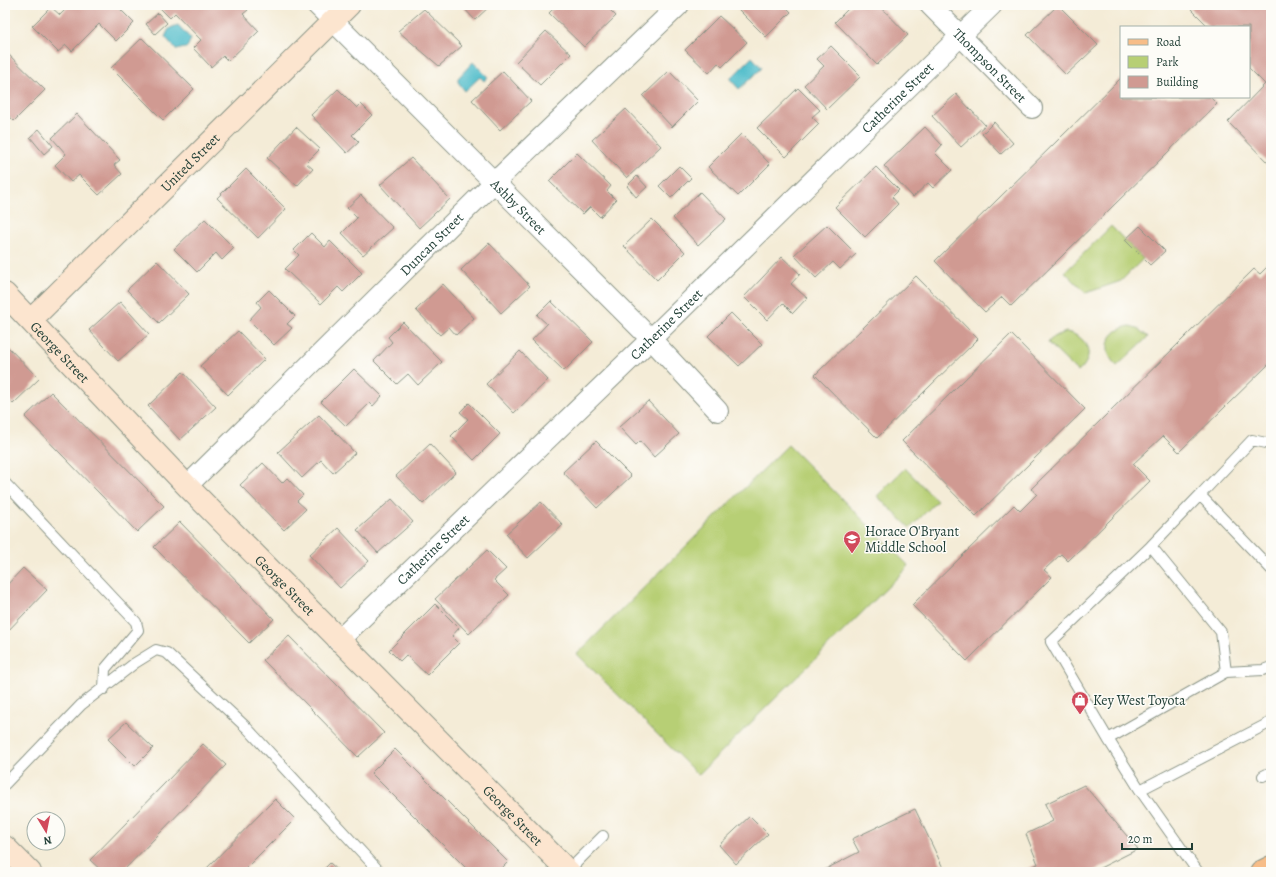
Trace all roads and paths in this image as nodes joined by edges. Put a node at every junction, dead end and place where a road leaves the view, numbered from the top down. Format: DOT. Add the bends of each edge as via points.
graph roads {
  1 [pos="317,5"];
  2 [pos="349,5"];
  3 [pos="679,5"];
  4 [pos="930,5"];
  5 [pos="992,5"];
  6 [pos="333,21"];
  7 [pos="960,36"];
  8 [pos="1032,108"];
  9 [pos="494,183"];
  10 [pos="5,294"];
  11 [pos="31,320"];
  12 [pos="651,339"];
  13 [pos="718,411"];
  14 [pos="1271,444"];
  15 [pos="5,483"];
  16 [pos="187,486"];
  17 [pos="1200,495"];
  18 [pos="1151,546"];
  19 [pos="1271,569"];
  20 [pos="338,641"];
  21 [pos="1271,667"];
  22 [pos="1226,672"];
  23 [pos="104,689"];
  24 [pos="1271,722"];
  25 [pos="1108,739"];
  26 [pos="5,784"];
  27 [pos="1140,790"];
  28 [pos="603,836"];
  29 [pos="5,847"];
  30 [pos="1271,867"];
  31 [pos="30,872"];
  32 [pos="380,872"];
  33 [pos="568,872"];
  34 [pos="1198,872"];
  35 [pos="1261,872"];
  1 -- 6 [label="street, Ashby Street"];
  2 -- 6 [label="street, United Street"];
  3 -- 9 [label="street, Duncan Street"];
  4 -- 7 [label="street, Thompson Street"];
  5 -- 7 [label="street, Catherine Street"];
  6 -- 9 [label="street, Ashby Street"];
  6 -- 11 [label="street, United Street"];
  7 -- 8 [label="street, Thompson Street"];
  7 -- 12 [label="street, Catherine Street"];
  9 -- 12 [label="street, Ashby Street"];
  9 -- 16 [label="street, Duncan Street"];
  10 -- 11 [label="street, George Street"];
  11 -- 16 [label="street, George Street"];
  12 -- 13 [label="street, Ashby Street"];
  12 -- 20 [label="street, Catherine Street"];
  14 -- 17 [label="lane" via="1252,440"];
  15 -- 23 [label="lane" via="136,622 138,630 105,669"];
  16 -- 20 [label="street, George Street"];
  17 -- 18 [label="lane"];
  17 -- 19 [label="lane"];
  18 -- 22 [label="lane" via="1221,632"];
  18 -- 25 [label="lane" via="1051,642"];
  20 -- 33 [label="street, George Street"];
  21 -- 22 [label="lane" via="1263,670"];
  22 -- 25 [label="lane"];
  23 -- 26 [label="lane" via="81,705"];
  23 -- 32 [label="lane" via="135,663 156,650 167,653 247,728"];
  24 -- 27 [label="lane"];
  25 -- 27 [label="lane"];
  27 -- 34 [label="lane"];
  28 -- 33 [label="lane"];
  29 -- 31 [label="street"];
  30 -- 35 [label="main road"];
}
